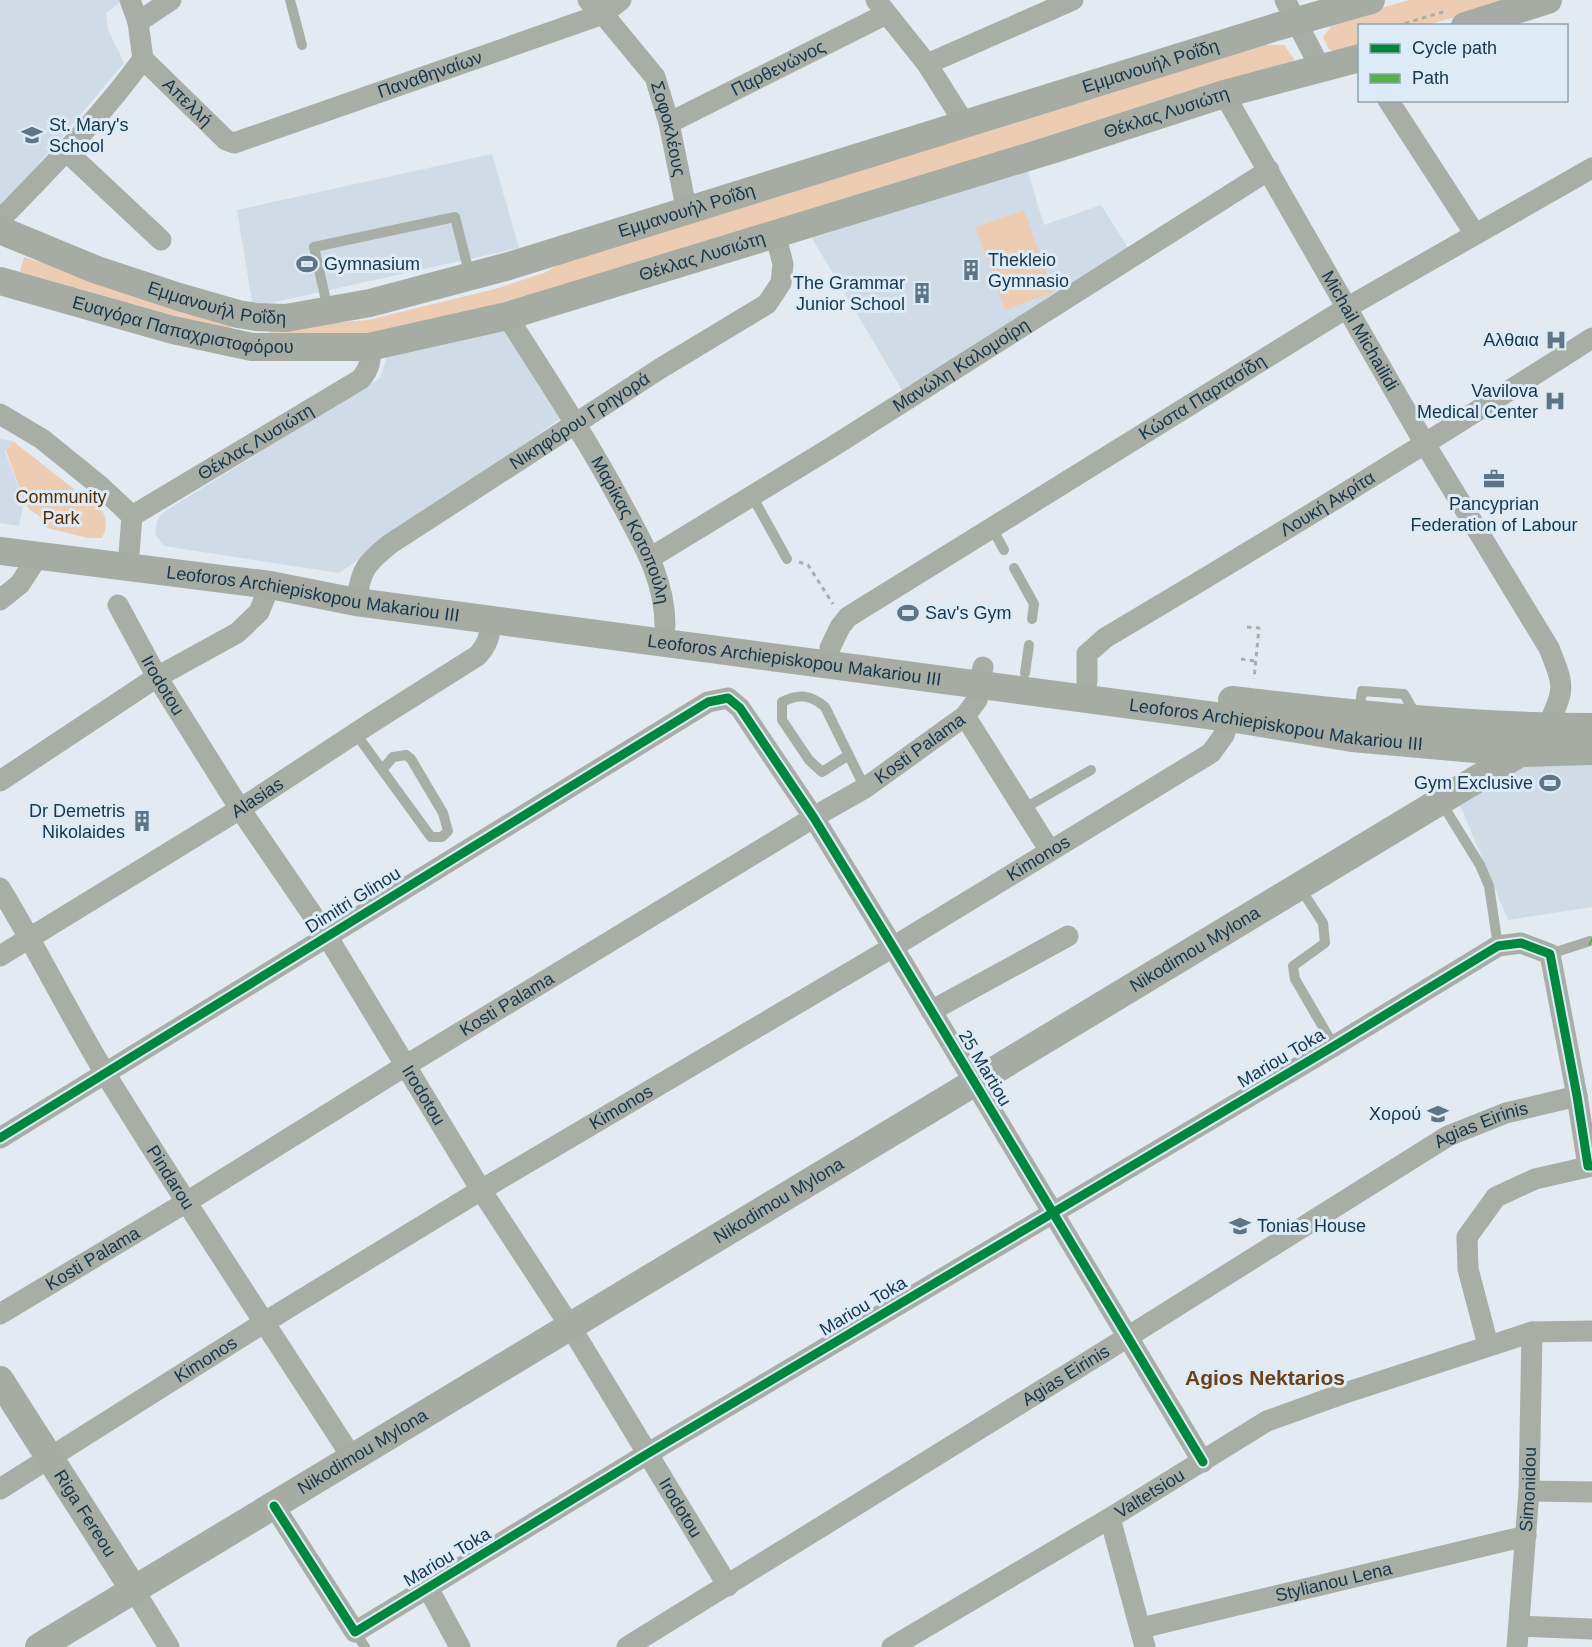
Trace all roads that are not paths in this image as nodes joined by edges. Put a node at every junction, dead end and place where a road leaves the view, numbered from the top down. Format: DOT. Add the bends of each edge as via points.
graph roads {
  1 [pos="130,0"];
  2 [pos="171,0"];
  3 [pos="291,0"];
  4 [pos="621,0"];
  5 [pos="1073,0"];
  6 [pos="1371,0"];
  7 [pos="1548,0"];
  8 [pos="595,7"];
  9 [pos="881,7"];
  10 [pos="1290,11"];
  11 [pos="1456,18"];
  12 [pos="138,22"];
  13 [pos="302,45"];
  14 [pos="1358,58"];
  15 [pos="143,59"];
  16 [pos="927,64"];
  17 [pos="1321,69"];
  18 [pos="1224,94"];
  19 [pos="1389,102"];
  20 [pos="669,123"];
  21 [pos="965,124"];
  22 [pos="234,142"];
  23 [pos="66,151"];
  24 [pos="1592,168"];
  25 [pos="1269,170"];
  26 [pos="687,212"];
  27 [pos="0,220"];
  28 [pos="0,230"];
  29 [pos="775,233"];
  30 [pos="1475,234"];
  31 [pos="161,240"];
  32 [pos="470,277"];
  33 [pos="0,281"];
  34 [pos="1348,307"];
  35 [pos="328,310"];
  36 [pos="507,316"];
  37 [pos="256,317"];
  38 [pos="1592,338"];
  39 [pos="252,347"];
  40 [pos="369,347"];
  41 [pos="0,414"];
  42 [pos="576,425"];
  43 [pos="1425,444"];
  44 [pos="752,496"];
  45 [pos="132,516"];
  46 [pos="992,528"];
  47 [pos="0,538"];
  48 [pos="1004,550"];
  49 [pos="0,551"];
  50 [pos="129,554"];
  51 [pos="38,556"];
  52 [pos="651,558"];
  53 [pos="787,559"];
  54 [pos="1014,568"];
  55 [pos="270,585"];
  56 [pos="357,595"];
  57 [pos="0,600"];
  58 [pos="118,605"];
  59 [pos="1032,619"];
  60 [pos="491,620"];
  61 [pos="665,626"];
  62 [pos="830,648"];
  63 [pos="982,676"];
  64 [pos="157,677"];
  65 [pos="1087,682"];
  66 [pos="728,698"];
  67 [pos="965,716"];
  68 [pos="1230,718"];
  69 [pos="1546,727"];
  70 [pos="1592,727"];
  71 [pos="356,734"];
  72 [pos="1442,746"];
  73 [pos="1592,751"];
  74 [pos="1520,753"];
  75 [pos="849,755"];
  76 [pos="382,770"];
  77 [pos="1091,770"];
  78 [pos="0,781"];
  79 [pos="866,788"];
  80 [pos="1441,801"];
  81 [pos="240,809"];
  82 [pos="1023,809"];
  83 [pos="814,818"];
  84 [pos="1050,851"];
  85 [pos="1300,886"];
  86 [pos="0,888"];
  87 [pos="327,936"];
  88 [pos="1068,936"];
  89 [pos="30,938"];
  90 [pos="1590,941"];
  91 [pos="1498,946"];
  92 [pos="893,947"];
  93 [pos="1550,954"];
  94 [pos="0,957"];
  95 [pos="931,1011"];
  96 [pos="1334,1046"];
  97 [pos="405,1066"];
  98 [pos="106,1074"];
  99 [pos="974,1082"];
  100 [pos="1577,1096"];
  101 [pos="0,1138"];
  102 [pos="1590,1166"];
  103 [pos="481,1190"];
  104 [pos="185,1203"];
  105 [pos="1052,1213"];
  106 [pos="0,1314"];
  107 [pos="265,1322"];
  108 [pos="570,1326"];
  109 [pos="1592,1331"];
  110 [pos="1532,1332"];
  111 [pos="1128,1337"];
  112 [pos="1488,1345"];
  113 [pos="0,1380"];
  114 [pos="647,1454"];
  115 [pos="51,1459"];
  116 [pos="353,1459"];
  117 [pos="1203,1462"];
  118 [pos="0,1489"];
  119 [pos="1529,1491"];
  120 [pos="1592,1492"];
  121 [pos="274,1506"];
  122 [pos="1110,1518"];
  123 [pos="1526,1536"];
  124 [pos="728,1586"];
  125 [pos="428,1588"];
  126 [pos="134,1590"];
  127 [pos="1520,1626"];
  128 [pos="1592,1629"];
  129 [pos="1143,1638"];
  130 [pos="360,1640"];
  131 [pos="39,1647"];
  132 [pos="169,1647"];
  133 [pos="460,1647"];
  134 [pos="627,1647"];
  135 [pos="892,1647"];
  136 [pos="1517,1647"];
  1 -- 12 [label="street"];
  2 -- 12 [label="street"];
  3 -- 13 [label="lane"];
  4 -- 8 [label="street, Παναθηναίων"];
  5 -- 16 [label="street"];
  6 -- 10 [label="street, Εμμανουήλ Ροΐδη"];
  7 -- 11 [label="street"];
  8 -- 20 [label="street, Σοφοκλέους" via="655,76"];
  8 -- 22 [label="street, Παναθηναίων"];
  9 -- 16 [label="street"];
  9 -- 20 [label="street, Παρθενώνος"];
  10 -- 17 [label="street"];
  10 -- 21 [label="street, Εμμανουήλ Ροΐδη"];
  12 -- 15 [label="street"];
  14 -- 17 [label="street, Θέκλας Λυσιώτη"];
  15 -- 22 [label="street, Απελλή" via="226,140"];
  15 -- 23 [label="street"];
  16 -- 21 [label="street"];
  17 -- 18 [label="street, Θέκλας Λυσιώτη"];
  18 -- 25 [label="street, Michail Michailidi"];
  18 -- 29 [label="street, Θέκλας Λυσιώτη"];
  19 -- 30 [label="street"];
  20 -- 26 [label="street, Σοφοκλέους"];
  21 -- 26 [label="street, Εμμανουήλ Ροΐδη"];
  23 -- 27 [label="street"];
  23 -- 31 [label="street"];
  24 -- 30 [label="street, Κώστα Παρτασίδη"];
  25 -- 34 [label="street, Michail Michailidi"];
  25 -- 44 [label="street, Μανώλη Καλομοίρη"];
  26 -- 32 [label="street, Εμμανουήλ Ροΐδη"];
  28 -- 37 [label="street, Εμμανουήλ Ροΐδη" via="97,270"];
  29 -- 36 [label="street, Θέκλας Λυσιώτη"];
  29 -- 42 [label="street, Νικηφόρου Γρηγορά" via="783,264 782,283 767,304"];
  30 -- 34 [label="street, Κώστα Παρτασίδη"];
  32 -- 35 [label="street, Εμμανουήλ Ροΐδη"];
  32 -- 35 [label="lane" via="455,217 314,247"];
  33 -- 39 [label="street, Ευαγόρα Παπαχριστοφόρου" via="173,330"];
  34 -- 43 [label="street, Michail Michailidi"];
  34 -- 46 [label="street, Κώστα Παρτασίδη"];
  35 -- 37 [label="street, Εμμανουήλ Ροΐδη" via="286,318"];
  36 -- 40 [label="street, Θέκλας Λυσιώτη"];
  36 -- 42 [label="street, Μαρίκας Κοτοπούλη"];
  37 -- 39 [label="street"];
  38 -- 43 [label="street, Λουκή Ακρίτα"];
  39 -- 40 [label="street, Ευαγόρα Παπαχριστοφόρου"];
  40 -- 45 [label="street, Θέκλας Λυσιώτη" via="370,367 361,379"];
  41 -- 45 [label="street" via="42,439"];
  42 -- 52 [label="street, Μαρίκας Κοτοπούλη"];
  42 -- 56 [label="street, Νικηφόρου Γρηγορά" via="390,544 362,573"];
  43 -- 65 [label="street, Λουκή Ακρίτα" via="1105,638 1087,654"];
  43 -- 69 [label="street, Michail Michailidi" via="1549,648 1561,677 1561,696"];
  44 -- 52 [label="street, Μανώλη Καλομοίρη"];
  44 -- 53 [label="lane"];
  45 -- 50 [label="street"];
  46 -- 48 [label="lane"];
  46 -- 62 [label="street, Κώστα Παρτασίδη" via="844,621"];
  47 -- 50 [label="street, Leoforos Archiepiskopou Makariou III"];
  49 -- 51 [label="street, Leoforos Archiepiskopou Makariou III"];
  50 -- 56 [label="street, Leoforos Archiepiskopou Makariou III"];
  51 -- 55 [label="street, Leoforos Archiepiskopou Makariou III"];
  51 -- 57 [label="street" via="20,584"];
  52 -- 61 [label="street, Μαρίκας Κοτοπούλη" via="663,596"];
  54 -- 59 [label="lane" via="1034,604"];
  55 -- 56 [label="street, Leoforos Archiepiskopou Makariou III"];
  55 -- 64 [label="street" via="259,612 237,633"];
  56 -- 60 [label="street, Leoforos Archiepiskopou Makariou III"];
  56 -- 61 [label="street, Leoforos Archiepiskopou Makariou III"];
  58 -- 64 [label="street, Irodotou"];
  60 -- 63 [label="street, Leoforos Archiepiskopou Makariou III"];
  60 -- 71 [label="street, Alasias" via="486,648 477,656"];
  61 -- 62 [label="street, Leoforos Archiepiskopou Makariou III"];
  62 -- 63 [label="street, Leoforos Archiepiskopou Makariou III"];
  63 -- 65 [label="street, Leoforos Archiepiskopou Makariou III" via="1027,659"];
  63 -- 67 [label="street, Kosti Palama" via="977,700"];
  63 -- 68 [label="street, Leoforos Archiepiskopou Makariou III"];
  64 -- 78 [label="street"];
  64 -- 81 [label="street, Irodotou"];
  65 -- 69 [label="street, Leoforos Archiepiskopou Makariou III" via="1359,715"];
  66 -- 83 [label="street, 25 Martiou" via="740,708"];
  66 -- 87 [label="street, Dimitri Glinou" via="708,702"];
  67 -- 79 [label="street, Kosti Palama"];
  67 -- 82 [label="street"];
  68 -- 72 [label="street, Leoforos Archiepiskopou Makariou III" via="1352,738"];
  68 -- 84 [label="street, Kimonos" via="1211,753"];
  69 -- 70 [label="street, Leoforos Archiepiskopou Makariou III"];
  71 -- 76 [label="lane"];
  71 -- 81 [label="street, Alasias"];
  72 -- 74 [label="street, Leoforos Archiepiskopou Makariou III"];
  72 -- 80 [label="street" via="1454,776"];
  73 -- 74 [label="street, Leoforos Archiepiskopou Makariou III"];
  74 -- 80 [label="street, Nikodimou Mylona"];
  75 -- 75 [label="lane" via="825,707 814,697 791,697 782,702 782,720 809,760 822,771"];
  75 -- 79 [label="lane"];
  76 -- 76 [label="lane" via="431,837 442,837 448,831 443,813 411,759 406,755 393,758"];
  77 -- 82 [label="lane"];
  79 -- 83 [label="street, Kosti Palama"];
  80 -- 85 [label="street, Nikodimou Mylona"];
  80 -- 91 [label="lane" via="1489,886"];
  81 -- 87 [label="street, Irodotou"];
  81 -- 89 [label="street, Alasias"];
  82 -- 84 [label="street"];
  83 -- 92 [label="street, 25 Martiou"];
  83 -- 97 [label="street, Kosti Palama"];
  84 -- 92 [label="street, Kimonos"];
  85 -- 96 [label="lane" via="1323,923 1325,942 1293,966 1295,979"];
  85 -- 99 [label="street, Nikodimou Mylona"];
  86 -- 89 [label="street, Pindarou"];
  87 -- 97 [label="street, Irodotou"];
  87 -- 98 [label="street, Dimitri Glinou"];
  88 -- 95 [label="street"];
  89 -- 94 [label="street, Alasias"];
  89 -- 98 [label="street, Pindarou"];
  90 -- 93 [label="lane"];
  91 -- 93 [label="street, Mariou Toka" via="1521,943"];
  91 -- 96 [label="street, Mariou Toka"];
  92 -- 95 [label="street, 25 Martiou"];
  92 -- 103 [label="street, Kimonos"];
  93 -- 100 [label="street"];
  95 -- 99 [label="street, 25 Martiou"];
  96 -- 105 [label="street, Mariou Toka"];
  97 -- 103 [label="street, Irodotou"];
  97 -- 104 [label="street, Kosti Palama"];
  98 -- 101 [label="street, Dimitri Glinou"];
  98 -- 104 [label="street, Pindarou"];
  99 -- 105 [label="street, 25 Martiou"];
  99 -- 108 [label="street, Nikodimou Mylona"];
  100 -- 102 [label="street"];
  100 -- 111 [label="street, Agias Eirinis" via="1506,1113 1448,1136"];
  102 -- 112 [label="street" via="1535,1179 1496,1197 1467,1237 1468,1269"];
  103 -- 107 [label="street, Kimonos"];
  103 -- 108 [label="street, Irodotou"];
  104 -- 106 [label="street, Kosti Palama"];
  104 -- 107 [label="street, Pindarou"];
  105 -- 111 [label="street, 25 Martiou"];
  105 -- 114 [label="street, Mariou Toka"];
  107 -- 115 [label="street, Kimonos"];
  107 -- 116 [label="street, Pindarou"];
  108 -- 114 [label="street, Irodotou"];
  108 -- 116 [label="street, Nikodimou Mylona"];
  109 -- 110 [label="street, Valtetsiou"];
  110 -- 112 [label="street, Valtetsiou"];
  110 -- 119 [label="street, Simonidou"];
  111 -- 117 [label="street, 25 Martiou"];
  111 -- 124 [label="street, Agias Eirinis"];
  112 -- 117 [label="street, Valtetsiou" via="1267,1421"];
  113 -- 115 [label="street, Riga Fereou"];
  114 -- 124 [label="street, Irodotou"];
  114 -- 125 [label="street, Mariou Toka"];
  115 -- 118 [label="street, Kimonos"];
  115 -- 126 [label="street, Riga Fereou"];
  116 -- 121 [label="street, Nikodimou Mylona"];
  117 -- 122 [label="street, Valtetsiou"];
  119 -- 120 [label="street"];
  119 -- 123 [label="street, Simonidou"];
  121 -- 126 [label="street, Nikodimou Mylona"];
  121 -- 130 [label="street, Mariou Toka"];
  122 -- 129 [label="street"];
  122 -- 135 [label="street, Valtetsiou"];
  123 -- 127 [label="street, Simonidou"];
  123 -- 129 [label="street, Stylianou Lena"];
  124 -- 134 [label="street, Agias Eirinis"];
  125 -- 130 [label="street, Mariou Toka"];
  125 -- 133 [label="street"];
  126 -- 131 [label="street, Nikodimou Mylona"];
  126 -- 132 [label="street, Riga Fereou"];
  127 -- 128 [label="street"];
  127 -- 136 [label="street, Simonidou"];
}
